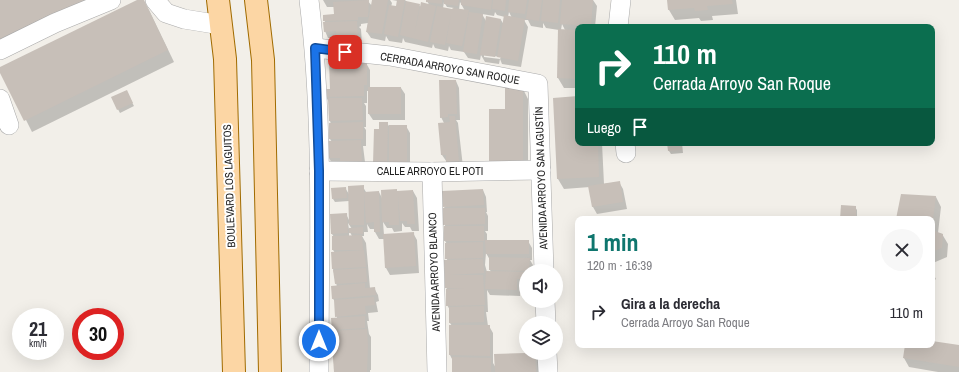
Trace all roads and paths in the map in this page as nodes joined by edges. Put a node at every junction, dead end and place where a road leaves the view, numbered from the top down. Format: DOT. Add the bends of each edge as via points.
graph roads {
  1 [pos="111,0"];
  2 [pos="155,0"];
  3 [pos="218,0"];
  4 [pos="256,0"];
  5 [pos="309,0"];
  6 [pos="621,0"];
  7 [pos="618,24"];
  8 [pos="221,26"];
  9 [pos="315,48"];
  10 [pos="0,50"];
  11 [pos="538,84"];
  12 [pos="0,99"];
  13 [pos="10,125"];
  14 [pos="541,170"];
  15 [pos="319,171"];
  16 [pos="432,172"];
  17 [pos="544,264"];
  18 [pos="547,360"];
  19 [pos="234,372"];
  20 [pos="270,372"];
  21 [pos="319,372"];
  22 [pos="437,372"];
  23 [pos="548,372"];
  1 -- 10 [label="street" via="55,23"];
  2 -- 8 [label="street" via="166,13"];
  3 -- 8 [label="main road, BOULEVARD LOS LAGUITOS"];
  4 -- 20 [label="main road" via="263,60"];
  5 -- 9 [label="street"];
  6 -- 7 [label="street"];
  8 -- 19 [label="main road, BOULEVARD LOS LAGUITOS" via="226,67"];
  9 -- 11 [label="street, CERRADA ARROYO SAN ROQUE" via="390,56"];
  9 -- 15 [label="street"];
  11 -- 14 [label="street, AVENIDA ARROYO SAN AGUSTÍN"];
  12 -- 13 [label="street"];
  14 -- 16 [label="street, CALLE ARROYO EL POTI"];
  14 -- 17 [label="street, AVENIDA ARROYO SAN AGUSTÍN"];
  15 -- 16 [label="street, CALLE ARROYO EL POTI"];
  15 -- 21 [label="street"];
  16 -- 22 [label="street, AVENIDA ARROYO BLANCO"];
  18 -- 23 [label="street"];
}
